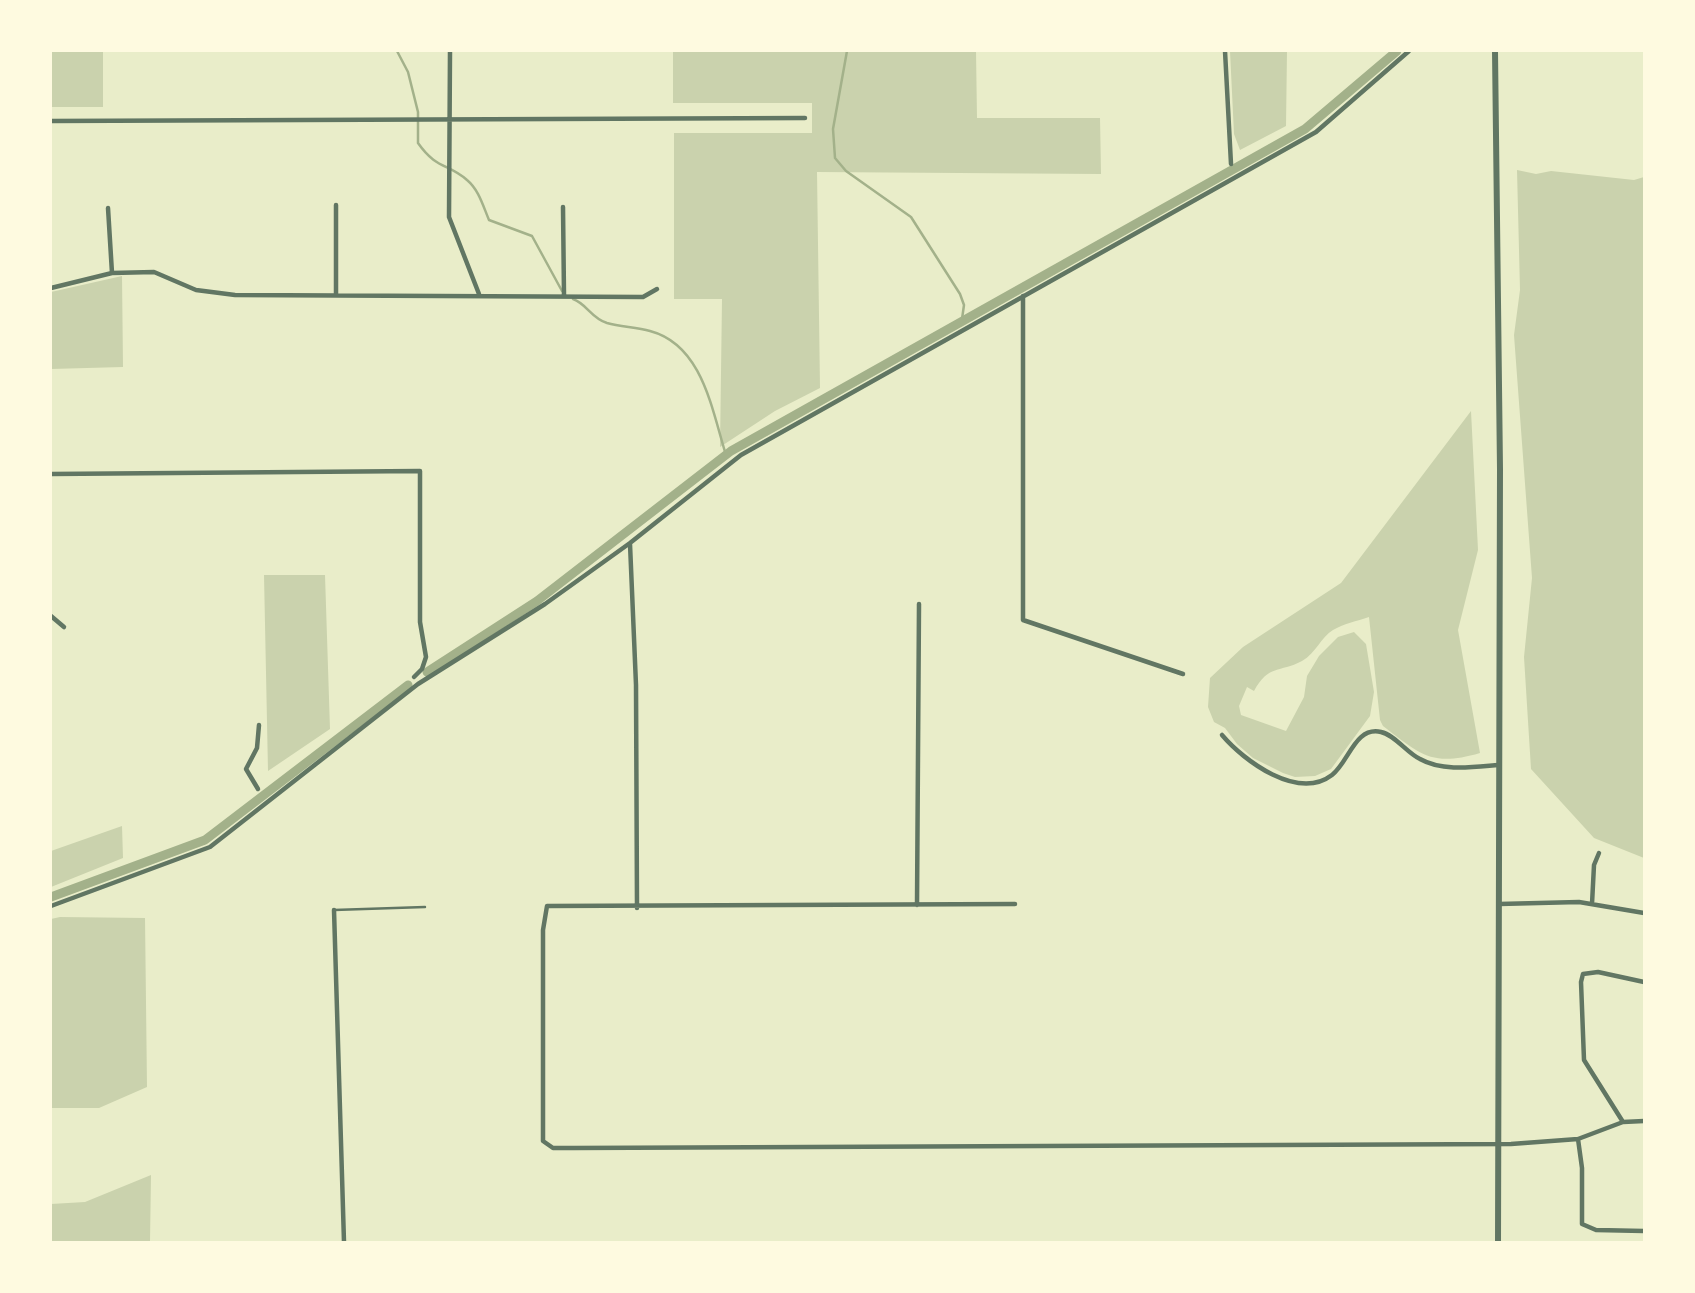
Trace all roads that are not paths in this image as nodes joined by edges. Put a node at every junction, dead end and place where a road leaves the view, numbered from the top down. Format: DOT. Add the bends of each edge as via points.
graph roads {
  1 [pos="450,51"];
  2 [pos="1225,51"];
  3 [pos="1409,51"];
  4 [pos="1495,51"];
  5 [pos="805,118"];
  6 [pos="450,120"];
  7 [pos="51,121"];
  8 [pos="1231,164"];
  9 [pos="336,205"];
  10 [pos="563,207"];
  11 [pos="108,208"];
  12 [pos="111,273"];
  13 [pos="51,288"];
  14 [pos="657,289"];
  15 [pos="479,294"];
  16 [pos="335,295"];
  17 [pos="564,295"];
  18 [pos="1023,296"];
  19 [pos="51,474"];
  20 [pos="630,543"];
  21 [pos="919,604"];
  22 [pos="51,616"];
  23 [pos="64,626"];
  24 [pos="1183,674"];
  25 [pos="414,677"];
  26 [pos="259,725"];
  27 [pos="1222,735"];
  28 [pos="1499,765"];
  29 [pos="258,789"];
  30 [pos="1599,853"];
  31 [pos="1015,904"];
  32 [pos="1498,904"];
  33 [pos="1591,904"];
  34 [pos="917,905"];
  35 [pos="51,906"];
  36 [pos="425,907"];
  37 [pos="637,908"];
  38 [pos="334,910"];
  39 [pos="1644,913"];
  40 [pos="1644,982"];
  41 [pos="1644,1121"];
  42 [pos="1623,1122"];
  43 [pos="1578,1139"];
  44 [pos="1499,1144"];
  45 [pos="1644,1231"];
  46 [pos="344,1242"];
  47 [pos="1498,1242"];
  1 -- 6 [label="street"];
  2 -- 8 [label="street"];
  3 -- 18 [label="street" via="1317,132"];
  4 -- 28 [label="street"];
  5 -- 6 [label="street"];
  6 -- 7 [label="street"];
  6 -- 15 [label="street" via="449,217"];
  9 -- 16 [label="street"];
  10 -- 17 [label="street"];
  11 -- 12 [label="street"];
  12 -- 13 [label="street"];
  12 -- 16 [label="street" via="154,272 195,290 235,295"];
  14 -- 17 [label="street" via="643,297"];
  15 -- 16 [label="street"];
  15 -- 17 [label="street"];
  18 -- 20 [label="street" via="741,455"];
  18 -- 24 [label="street" via="1023,620"];
  19 -- 25 [label="street" via="420,471 420,622 426,657"];
  20 -- 35 [label="street" via="545,604 418,684 210,848"];
  20 -- 37 [label="street"];
  21 -- 34 [label="street"];
  22 -- 23 [label="street"];
  26 -- 29 [label="street" via="257,748 246,769"];
  27 -- 28 [label="street" via="1254,764 1307,783 1334,774 1359,737 1368,732 1382,732 1420,760 1437,765"];
  28 -- 32 [label="street"];
  30 -- 33 [label="street"];
  31 -- 34 [label="street"];
  32 -- 33 [label="street"];
  32 -- 44 [label="street"];
  33 -- 39 [label="street"];
  34 -- 37 [label="street"];
  36 -- 38 [label="lane"];
  37 -- 44 [label="street" via="547,906 542,1142 553,1148"];
  38 -- 46 [label="street"];
  40 -- 42 [label="street" via="1598,972 1583,974 1581,982 1584,1060"];
  41 -- 42 [label="street"];
  42 -- 43 [label="street"];
  43 -- 44 [label="street"];
  43 -- 45 [label="street" via="1582,1224 1596,1230"];
  44 -- 47 [label="street"];
}
